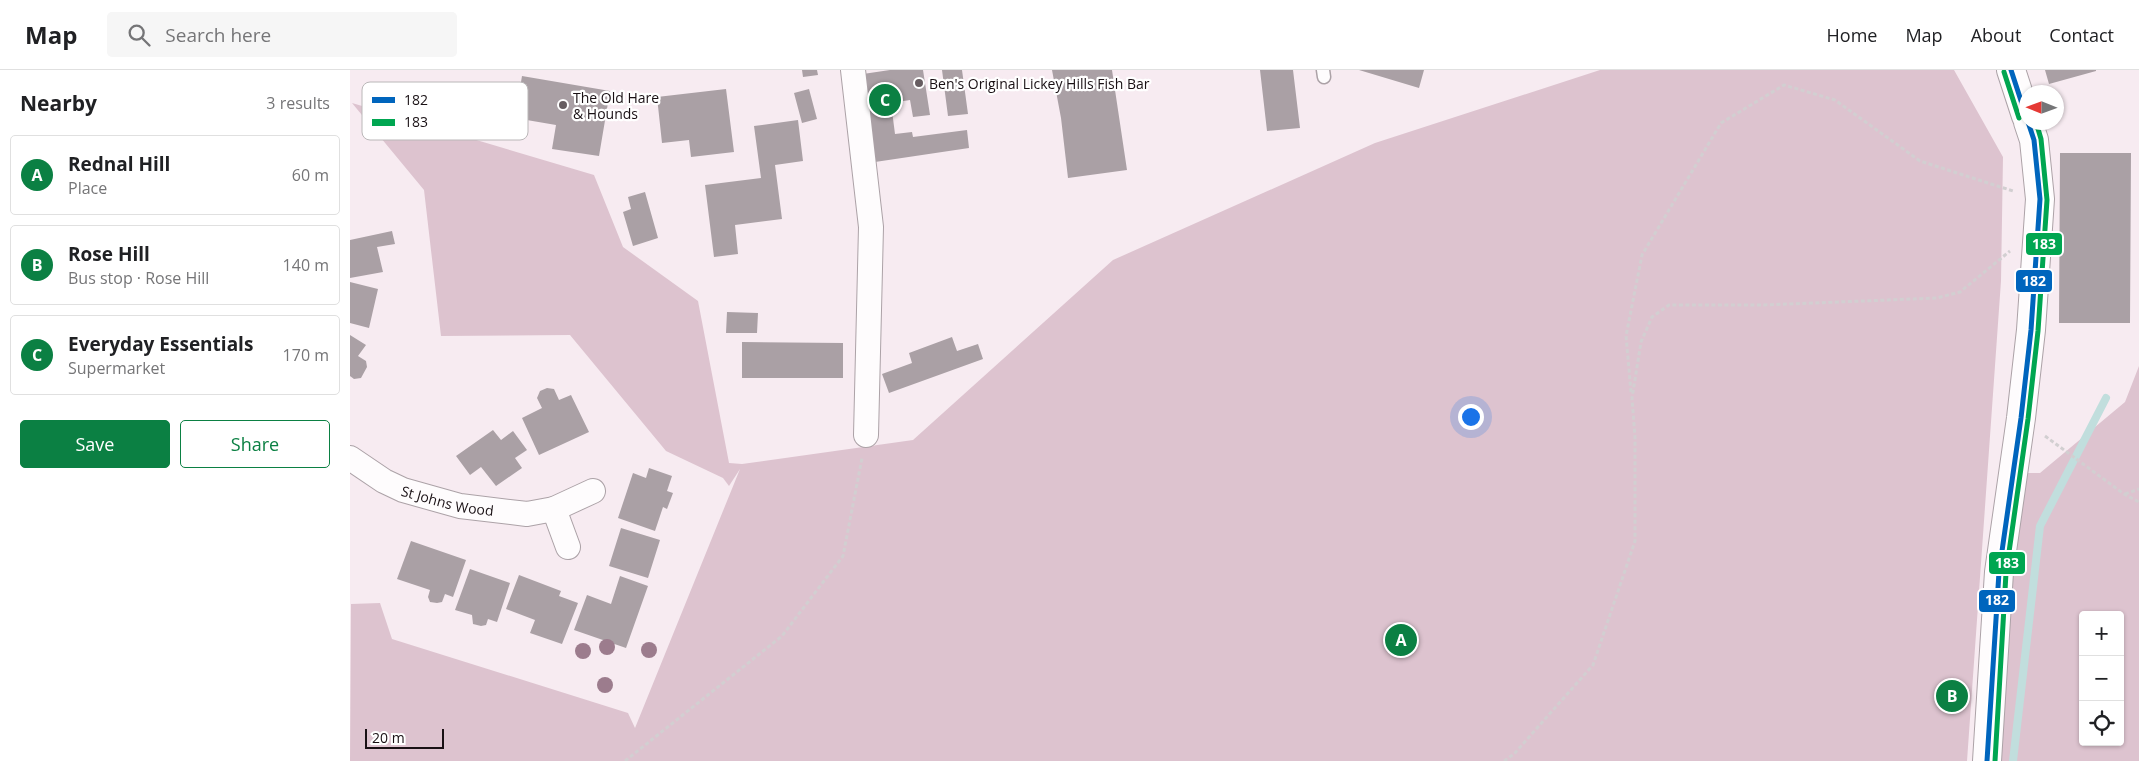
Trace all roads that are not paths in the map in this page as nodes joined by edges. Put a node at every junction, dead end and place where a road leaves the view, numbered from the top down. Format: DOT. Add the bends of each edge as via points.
graph roads {
  1 [pos="853,70"];
  2 [pos="2011,70"];
  3 [pos="2019,95"];
  4 [pos="2031,130"];
  5 [pos="866,435"];
  6 [pos="350,458"];
  7 [pos="594,491"];
  8 [pos="554,509"];
  9 [pos="568,547"];
  10 [pos="1987,761"];
  1 -- 5 [label="street" via="871,227"];
  2 -- 3 [label="main road"];
  4 -- 10 [label="main road" via="2040,200 2031,330 1999,572"];
  6 -- 8 [label="street, St Johns Wood" via="403,490 460,506 527,514"];
  7 -- 8 [label="street, St Johns Wood"];
  8 -- 9 [label="street"];
}
